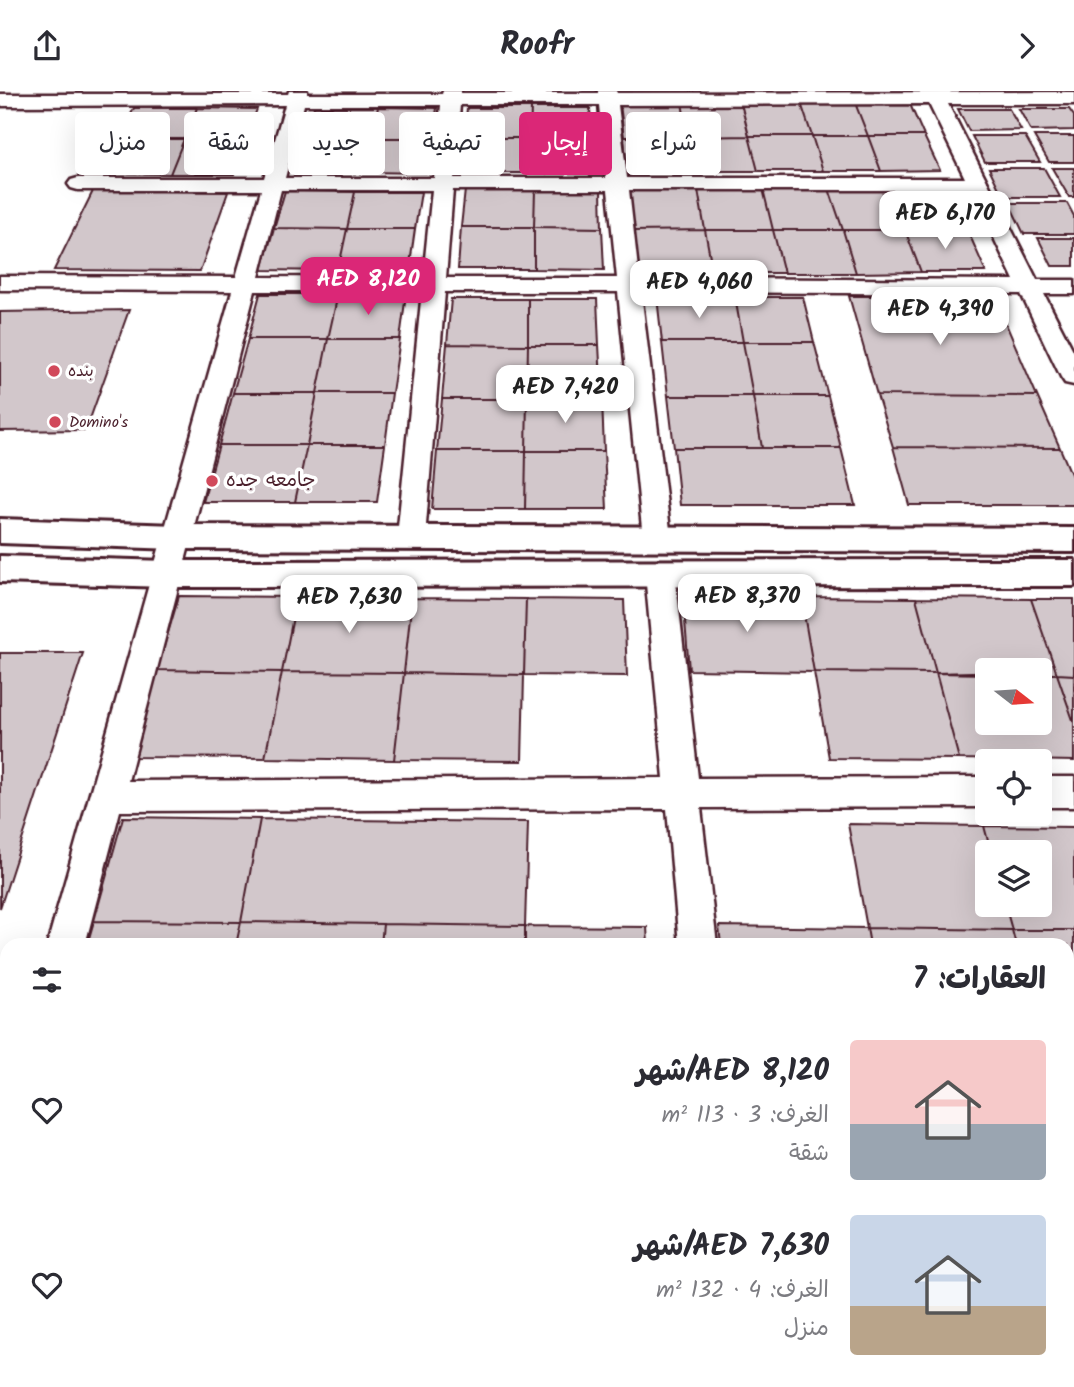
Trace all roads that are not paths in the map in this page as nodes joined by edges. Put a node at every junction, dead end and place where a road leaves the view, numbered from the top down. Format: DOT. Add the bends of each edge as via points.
graph roads {
  1 [pos="297,95"];
  2 [pos="452,95"];
  3 [pos="608,95"];
  4 [pos="767,95"];
  5 [pos="933,95"];
  6 [pos="1074,98"];
  7 [pos="0,100"];
  8 [pos="78,184"];
  9 [pos="273,184"];
  10 [pos="443,184"];
  11 [pos="617,184"];
  12 [pos="978,184"];
  13 [pos="0,282"];
  14 [pos="246,283"];
  15 [pos="434,284"];
  16 [pos="629,285"];
  17 [pos="1029,287"];
  18 [pos="1074,287"];
  19 [pos="1074,377"];
  20 [pos="0,531"];
  21 [pos="177,537"];
  22 [pos="411,537"];
  23 [pos="657,538"];
  24 [pos="1074,540"];
  25 [pos="0,569"];
  26 [pos="660,573"];
  27 [pos="1074,573"];
  28 [pos="167,574"];
  29 [pos="975,792"];
  30 [pos="1052,792"];
  31 [pos="1074,792"];
  32 [pos="682,793"];
  33 [pos="106,796"];
  34 [pos="68,938"];
  35 [pos="697,938"];
  1 -- 2 [label="street"];
  1 -- 7 [label="street"];
  1 -- 9 [label="street"];
  2 -- 3 [label="street"];
  2 -- 10 [label="street"];
  3 -- 4 [label="street"];
  3 -- 11 [label="street"];
  4 -- 5 [label="street"];
  5 -- 6 [label="street"];
  5 -- 12 [label="street"];
  8 -- 9 [label="street"];
  9 -- 10 [label="street"];
  9 -- 14 [label="street"];
  10 -- 11 [label="street"];
  10 -- 15 [label="street"];
  11 -- 12 [label="street"];
  11 -- 16 [label="street"];
  12 -- 17 [label="street"];
  13 -- 14 [label="street"];
  14 -- 15 [label="street"];
  14 -- 21 [label="street"];
  15 -- 16 [label="street"];
  15 -- 22 [label="street"];
  16 -- 17 [label="street"];
  16 -- 23 [label="street"];
  17 -- 18 [label="street"];
  17 -- 19 [label="street"];
  20 -- 21 [label="street"];
  21 -- 22 [label="street"];
  21 -- 28 [label="street"];
  22 -- 23 [label="street"];
  23 -- 24 [label="street"];
  25 -- 28 [label="street"];
  26 -- 27 [label="street"];
  26 -- 28 [label="street"];
  26 -- 32 [label="street"];
  28 -- 33 [label="street"];
  29 -- 32 [label="street"];
  30 -- 31 [label="street"];
  32 -- 33 [label="street"];
  32 -- 35 [label="street"];
  33 -- 34 [label="street"];
}
